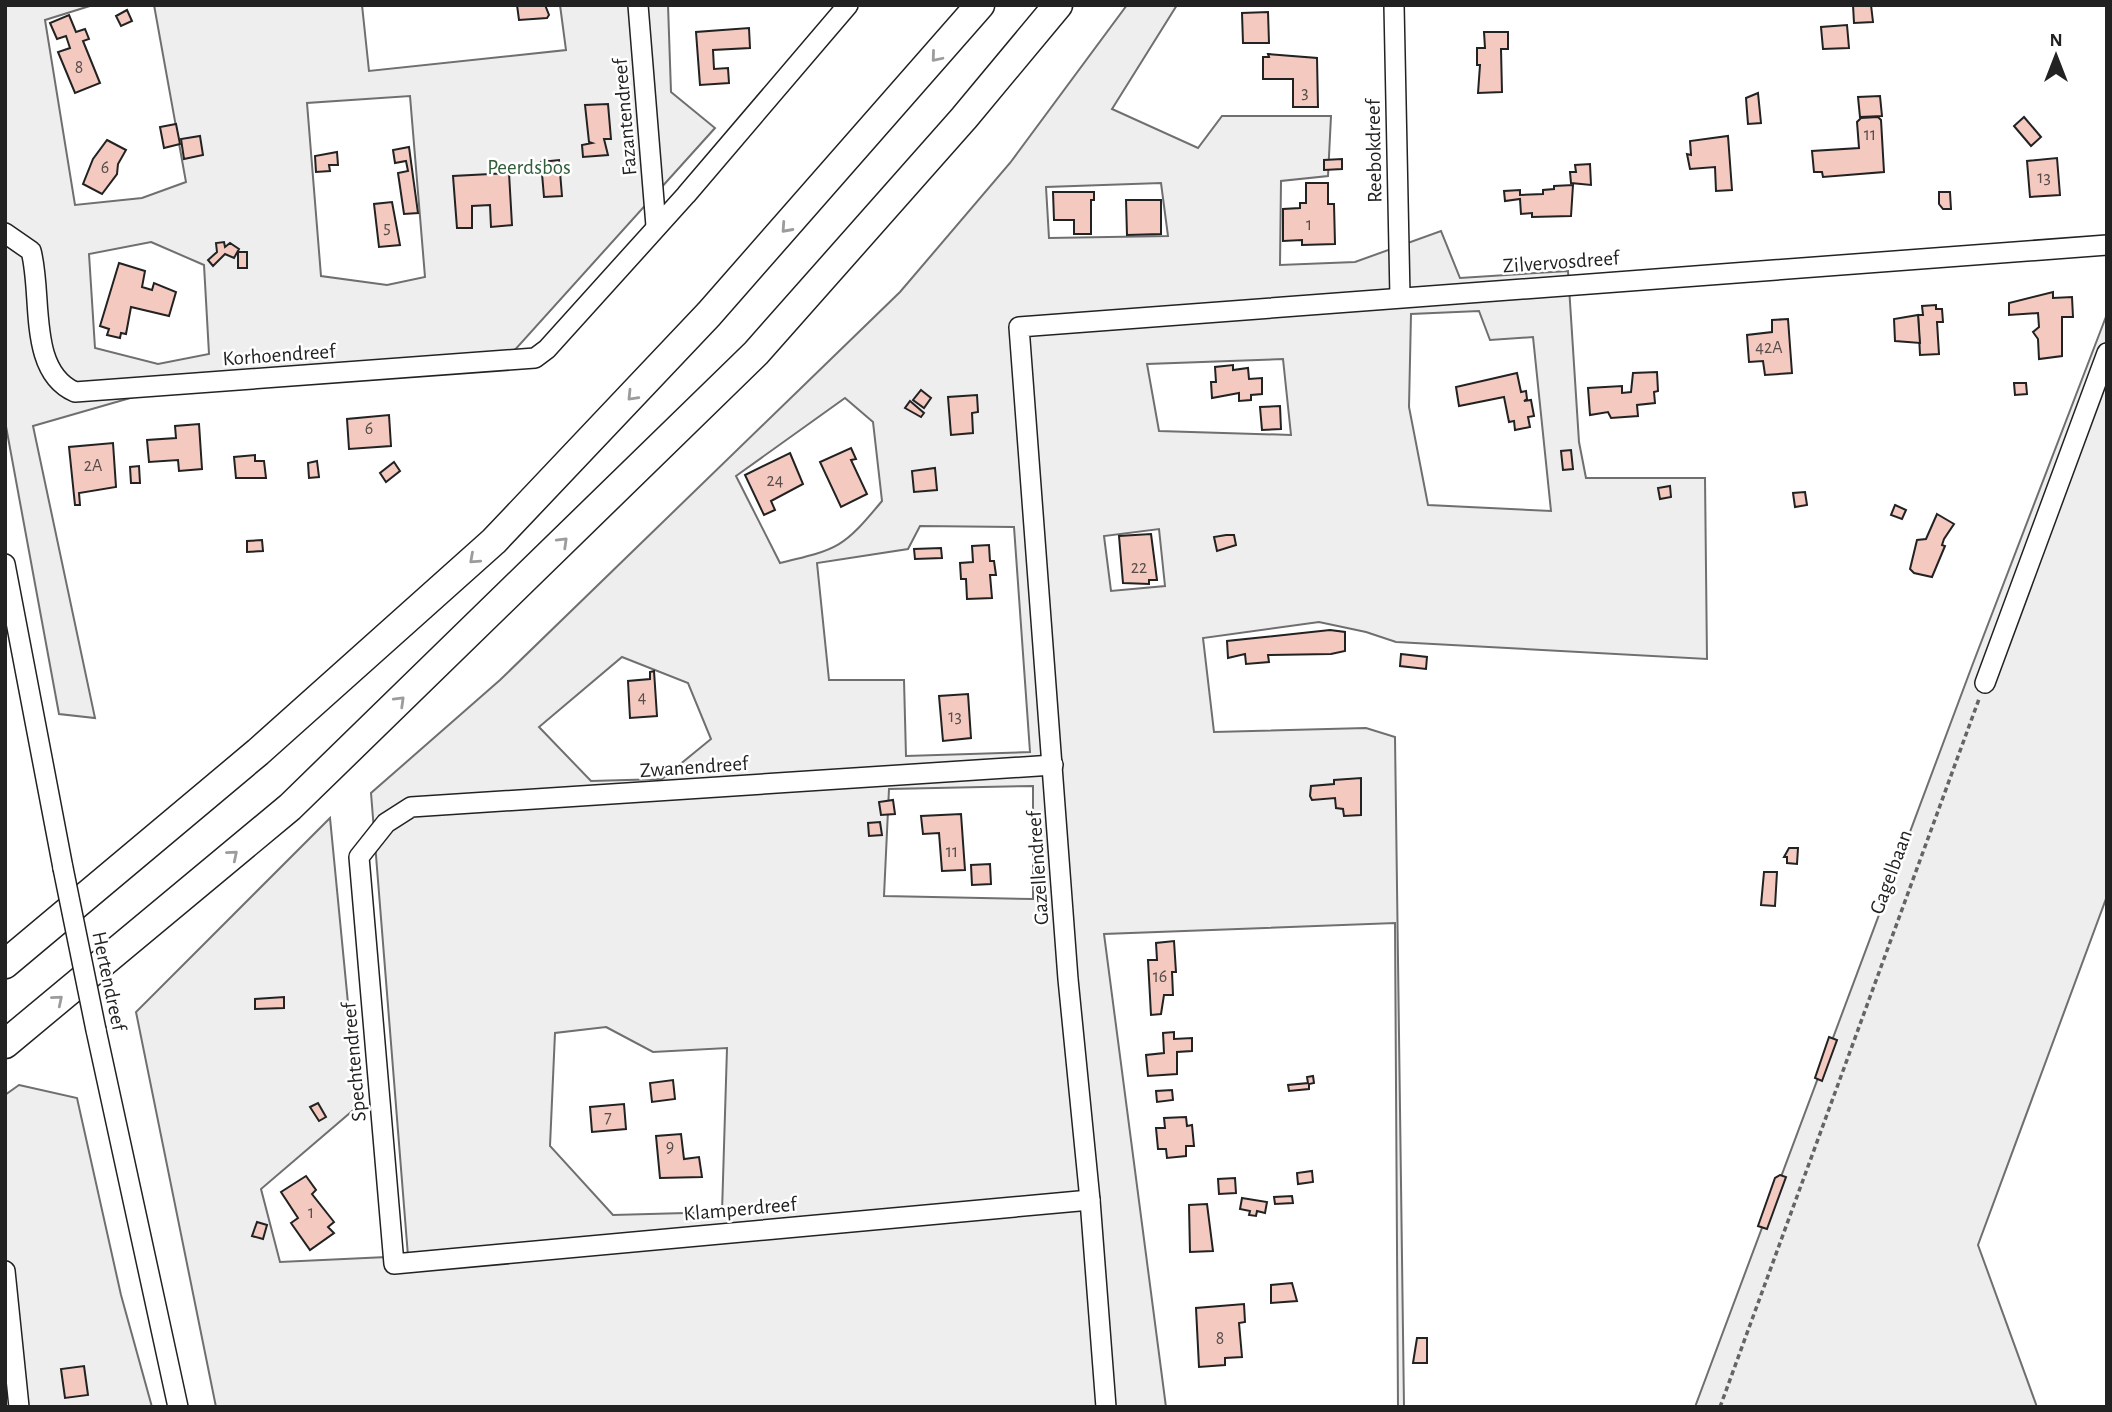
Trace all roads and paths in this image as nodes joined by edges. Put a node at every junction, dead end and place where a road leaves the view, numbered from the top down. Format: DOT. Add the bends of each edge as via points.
graph roads {
  1 [pos="638,5"];
  2 [pos="848,5"];
  3 [pos="980,5"];
  4 [pos="1058,5"];
  5 [pos="1394,5"];
  6 [pos="656,226"];
  7 [pos="5,233"];
  8 [pos="2107,245"];
  9 [pos="1400,296"];
  10 [pos="1019,327"];
  11 [pos="2107,353"];
  12 [pos="5,564"];
  13 [pos="1985,683"];
  14 [pos="1053,765"];
  15 [pos="359,857"];
  16 [pos="5,964"];
  17 [pos="5,1044"];
  18 [pos="1090,1200"];
  19 [pos="394,1264"];
  20 [pos="5,1271"];
  21 [pos="19,1407"];
  22 [pos="178,1407"];
  23 [pos="1106,1407"];
  24 [pos="1720,1407"];
  1 -- 6 [label="street, Fazantendreef"];
  2 -- 6 [label="street, Korhoendreef"];
  3 -- 16 [label="highway, one-way" via="709,314 494,541 258,752"];
  17 -- 4 [label="highway, one-way" via="290,807 737,372 964,118"];
  5 -- 9 [label="street, Reebokdreef"];
  6 -- 7 [label="street, Korhoendreef" via="535,358 75,392 47,369 31,251"];
  8 -- 9 [label="street, Zilvervosdreef"];
  9 -- 10 [label="street, Zilvervosdreef"];
  10 -- 14 [label="street, Gazellendreef"];
  11 -- 13 [label="street"];
  12 -- 22 [label="street, Hertendreef, bridge" via="96,1030"];
  13 -- 24 [label="path, Gagelbaan"];
  14 -- 15 [label="street, Zwanendreef" via="411,807 386,823"];
  14 -- 18 [label="street, Gazellendreef"];
  15 -- 19 [label="street, Spechtendreef"];
  18 -- 19 [label="street, Klamperdreef"];
  18 -- 23 [label="street, Gazellendreef"];
  20 -- 21 [label="street"];
}
